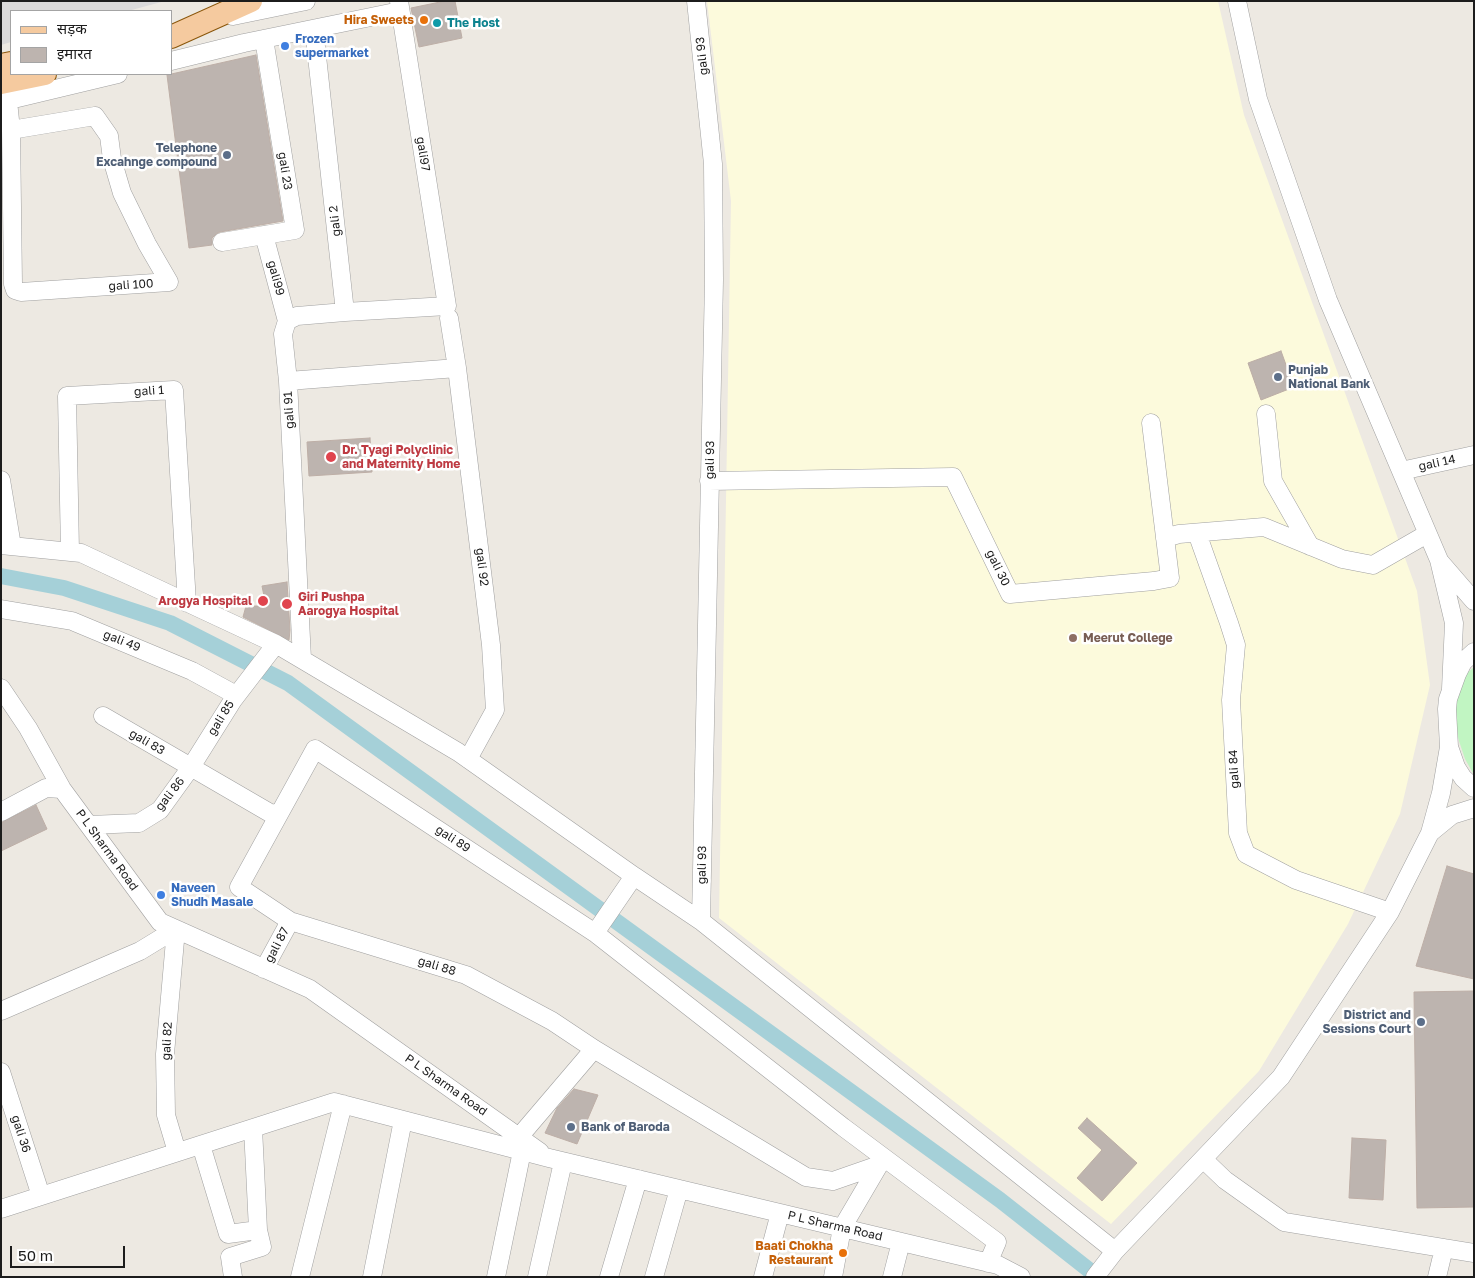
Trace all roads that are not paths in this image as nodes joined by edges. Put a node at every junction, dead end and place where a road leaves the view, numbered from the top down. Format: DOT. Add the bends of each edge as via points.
graph roads {
  1 [pos="218,1"];
  2 [pos="251,1"];
  3 [pos="306,1"];
  4 [pos="696,1"];
  5 [pos="1237,1"];
  6 [pos="399,6"];
  7 [pos="208,21"];
  8 [pos="314,29"];
  9 [pos="172,37"];
  10 [pos="264,39"];
  11 [pos="172,61"];
  12 [pos="43,75"];
  13 [pos="113,75"];
  14 [pos="3,95"];
  15 [pos="11,130"];
  16 [pos="264,235"];
  17 [pos="222,242"];
  18 [pos="345,312"];
  19 [pos="448,312"];
  20 [pos="285,328"];
  21 [pos="457,368"];
  22 [pos="288,381"];
  23 [pos="1266,414"];
  24 [pos="1151,423"];
  25 [pos="1474,455"];
  26 [pos="1401,471"];
  27 [pos="1,480"];
  28 [pos="709,481"];
  29 [pos="1197,533"];
  30 [pos="1427,534"];
  31 [pos="1165,538"];
  32 [pos="7,545"];
  33 [pos="1310,546"];
  34 [pos="70,552"];
  35 [pos="1439,560"];
  36 [pos="1474,601"];
  37 [pos="187,603"];
  38 [pos="1,608"];
  39 [pos="275,646"];
  40 [pos="1474,652"];
  41 [pos="302,659"];
  42 [pos="1,688"];
  43 [pos="1451,689"];
  44 [pos="236,695"];
  45 [pos="103,716"];
  46 [pos="1449,747"];
  47 [pos="468,759"];
  48 [pos="191,767"];
  49 [pos="1474,788"];
  50 [pos="62,789"];
  51 [pos="1474,808"];
  52 [pos="1,812"];
  53 [pos="279,814"];
  54 [pos="89,825"];
  55 [pos="1430,833"];
  56 [pos="634,876"];
  57 [pos="1390,912"];
  58 [pos="701,920"];
  59 [pos="290,921"];
  60 [pos="176,929"];
  61 [pos="596,933"];
  62 [pos="264,969"];
  63 [pos="1,1011"];
  64 [pos="594,1049"];
  65 [pos="1,1072"];
  66 [pos="343,1104"];
  67 [pos="402,1120"];
  68 [pos="253,1128"];
  69 [pos="520,1144"];
  70 [pos="201,1145"];
  71 [pos="177,1152"];
  72 [pos="1203,1159"];
  73 [pos="556,1160"];
  74 [pos="638,1179"];
  75 [pos="679,1189"];
  76 [pos="41,1196"];
  77 [pos="1,1209"];
  78 [pos="780,1213"];
  79 [pos="842,1228"];
  80 [pos="258,1230"];
  81 [pos="901,1242"];
  82 [pos="1444,1248"];
  83 [pos="1474,1252"];
  84 [pos="1105,1264"];
  85 [pos="996,1268"];
  86 [pos="233,1277"];
  87 [pos="300,1277"];
  88 [pos="372,1277"];
  89 [pos="496,1277"];
  90 [pos="537,1277"];
  91 [pos="609,1277"];
  92 [pos="654,1277"];
  93 [pos="764,1277"];
  94 [pos="833,1277"];
  95 [pos="892,1277"];
  96 [pos="1021,1277"];
  97 [pos="1437,1277"];
  1 -- 7 [label="street"];
  2 -- 7 [label="main road"];
  3 -- 7 [label="street"];
  4 -- 28 [label="street, gali 93" via="713,164"];
  5 -- 26 [label="street" via="1258,99 1328,300"];
  6 -- 8 [label="street"];
  6 -- 19 [label="street, gali97"];
  7 -- 9 [label="main road"];
  8 -- 10 [label="street"];
  8 -- 18 [label="street, gali 2"];
  10 -- 11 [label="street"];
  10 -- 16 [label="street, gali 23" via="295,230"];
  12 -- 14 [label="main road"];
  13 -- 14 [label="street"];
  14 -- 15 [label="street, gali 100"];
  15 -- 15 [label="street, gali 100" via="15,290 170,282 122,193 109,136 95,116"];
  16 -- 17 [label="street, gali 23"];
  16 -- 20 [label="street, gali99"];
  18 -- 19 [label="street"];
  18 -- 20 [label="street" via="297,316"];
  19 -- 21 [label="street"];
  20 -- 22 [label="street, gali99"];
  21 -- 22 [label="street, gali 91"];
  21 -- 47 [label="street, gali 92" via="491,645 495,710"];
  22 -- 41 [label="street, gali 91"];
  23 -- 33 [label="street" via="1273,481"];
  24 -- 31 [label="street, gali 30"];
  25 -- 26 [label="street, gali 14"];
  26 -- 30 [label="street"];
  27 -- 32 [label="street"];
  28 -- 31 [label="street, gali 30" via="953,477 1010,594 1170,578"];
  28 -- 58 [label="street, gali 93"];
  29 -- 31 [label="street"];
  29 -- 33 [label="street" via="1264,527"];
  29 -- 57 [label="street, gali 84" via="1236,645 1231,700 1238,833 1246,854 1296,880"];
  30 -- 33 [label="street" via="1373,565 1342,559"];
  30 -- 35 [label="street"];
  32 -- 34 [label="street"];
  34 -- 37 [label="street" via="81,553"];
  34 -- 37 [label="street, gali 1" via="67,396 174,390"];
  35 -- 36 [label="street"];
  35 -- 43 [label="street" via="1454,623"];
  37 -- 39 [label="street"];
  38 -- 44 [label="street, gali 49" via="72,621 192,671"];
  39 -- 41 [label="street"];
  39 -- 44 [label="street, gali 85"];
  40 -- 43 [label="street" via="1463,662"];
  41 -- 47 [label="street"];
  42 -- 50 [label="street, P L Sharma Road"];
  43 -- 46 [label="street" via="1447,709"];
  44 -- 48 [label="street, gali 85"];
  45 -- 48 [label="street, gali 83"];
  46 -- 49 [label="street" via="1463,778"];
  46 -- 55 [label="street"];
  47 -- 56 [label="street"];
  48 -- 53 [label="street, gali 83" via="270,813"];
  48 -- 54 [label="street, gali 86" via="160,810 139,823"];
  50 -- 52 [label="street" via="46,788"];
  50 -- 54 [label="street, P L Sharma Road"];
  51 -- 55 [label="street" via="1452,815"];
  53 -- 59 [label="street, gali 88" via="239,887"];
  53 -- 61 [label="street, gali 89" via="315,749"];
  54 -- 60 [label="street, P L Sharma Road" via="160,922"];
  55 -- 57 [label="street"];
  56 -- 58 [label="street"];
  56 -- 61 [label="street"];
  57 -- 72 [label="street" via="1281,1077"];
  58 -- 84 [label="street"];
  59 -- 62 [label="street, gali 87"];
  59 -- 64 [label="street, gali 88" via="466,975 552,1021"];
  60 -- 62 [label="street, P L Sharma Road"];
  60 -- 63 [label="street" via="140,951"];
  60 -- 71 [label="street, gali 82" via="165,1054 166,1114"];
  61 -- 85 [label="street" via="843,1127 997,1242"];
  62 -- 69 [label="street, P L Sharma Road" via="310,989"];
  64 -- 69 [label="street"];
  64 -- 79 [label="street, gali 88" via="806,1176 833,1181 879,1165"];
  65 -- 76 [label="street, gali 36"];
  66 -- 67 [label="street, P L Sharma Road"];
  66 -- 68 [label="street" via="334,1102"];
  66 -- 87 [label="street"];
  67 -- 69 [label="street, P L Sharma Road"];
  67 -- 88 [label="street"];
  68 -- 70 [label="street"];
  68 -- 80 [label="street"];
  69 -- 73 [label="street, P L Sharma Road"];
  69 -- 89 [label="street"];
  70 -- 71 [label="street"];
  70 -- 80 [label="street" via="228,1234"];
  71 -- 76 [label="street"];
  72 -- 82 [label="street" via="1225,1180 1284,1222"];
  72 -- 84 [label="street"];
  73 -- 74 [label="street, P L Sharma Road"];
  73 -- 90 [label="street"];
  74 -- 75 [label="street, P L Sharma Road"];
  74 -- 91 [label="street"];
  75 -- 78 [label="street, P L Sharma Road"];
  75 -- 92 [label="street"];
  76 -- 77 [label="street"];
  78 -- 79 [label="street, P L Sharma Road"];
  78 -- 93 [label="street"];
  79 -- 81 [label="street, P L Sharma Road"];
  79 -- 94 [label="street"];
  80 -- 86 [label="street" via="262,1247 230,1257"];
  81 -- 85 [label="street, P L Sharma Road"];
  81 -- 95 [label="street"];
  82 -- 83 [label="street"];
  82 -- 97 [label="street"];
  85 -- 96 [label="street, P L Sharma Road"];
}
